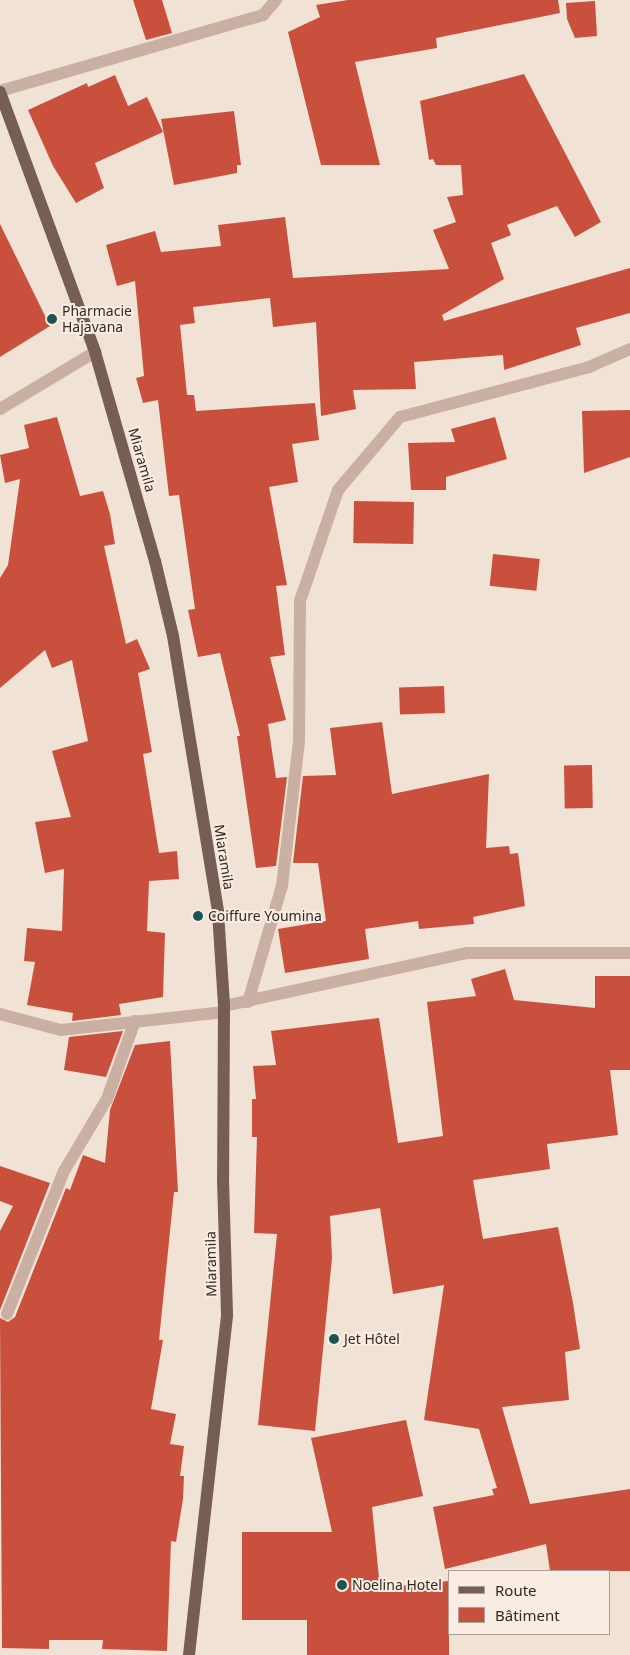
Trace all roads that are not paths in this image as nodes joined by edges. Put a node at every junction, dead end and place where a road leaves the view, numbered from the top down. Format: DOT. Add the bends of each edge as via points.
graph roads {
  1 [pos="276,0"];
  2 [pos="0,91"];
  3 [pos="630,349"];
  4 [pos="95,352"];
  5 [pos="0,409"];
  6 [pos="630,953"];
  7 [pos="248,1002"];
  8 [pos="224,1009"];
  9 [pos="0,1014"];
  10 [pos="135,1021"];
  11 [pos="7,1314"];
  12 [pos="189,1655"];
  1 -- 2 [label="street" via="263,15"];
  2 -- 4 [label="main road, Miaramila"];
  3 -- 7 [label="street" via="589,367 400,417 338,490 300,601 299,742 282,886"];
  4 -- 5 [label="street"];
  4 -- 8 [label="main road, Miaramila" via="173,636 218,912"];
  6 -- 7 [label="street" via="467,954"];
  7 -- 8 [label="street"];
  8 -- 10 [label="street"];
  8 -- 12 [label="main road, Miaramila" via="222,1179 227,1316"];
  9 -- 10 [label="street" via="61,1030"];
  10 -- 11 [label="street" via="107,1099 64,1171"];
}
